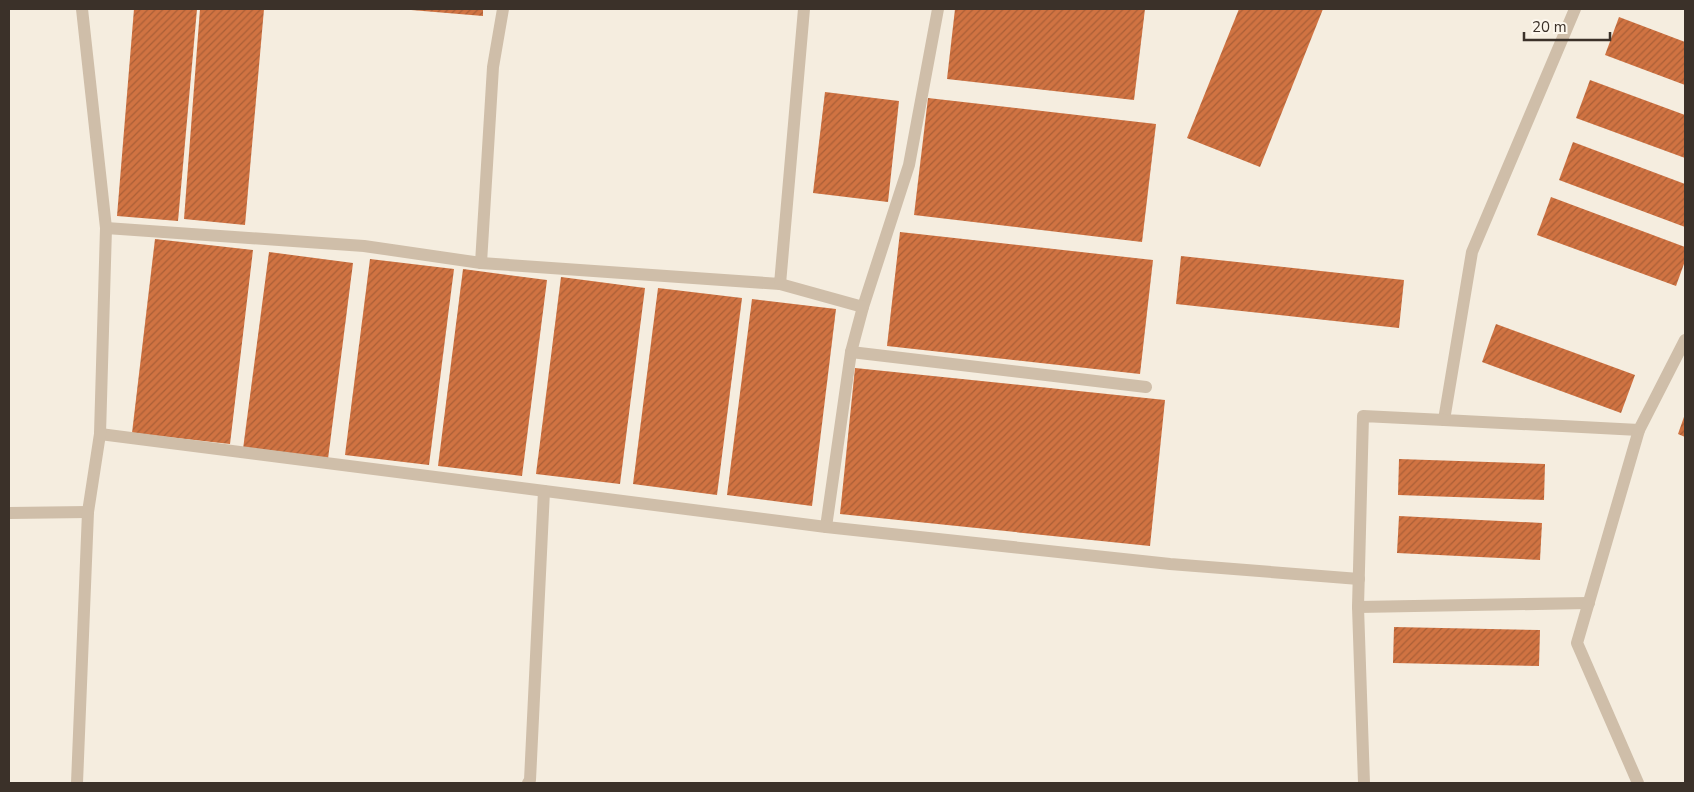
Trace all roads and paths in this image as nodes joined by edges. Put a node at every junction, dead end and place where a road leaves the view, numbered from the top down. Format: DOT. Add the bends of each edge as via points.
graph roads {
  1 [pos="82,9"];
  2 [pos="503,9"];
  3 [pos="804,9"];
  4 [pos="938,9"];
  5 [pos="1575,9"];
  6 [pos="106,228"];
  7 [pos="481,263"];
  8 [pos="780,284"];
  9 [pos="863,307"];
  10 [pos="1685,340"];
  11 [pos="852,352"];
  12 [pos="1146,387"];
  13 [pos="1444,420"];
  14 [pos="1639,430"];
  15 [pos="100,434"];
  16 [pos="544,491"];
  17 [pos="9,512"];
  18 [pos="88,512"];
  19 [pos="826,527"];
  20 [pos="1359,579"];
  21 [pos="1589,603"];
  22 [pos="1358,607"];
  23 [pos="77,783"];
  24 [pos="528,783"];
  25 [pos="1364,783"];
  26 [pos="1638,783"];
  1 -- 6 [label="street"];
  2 -- 7 [label="street" via="493,67"];
  3 -- 8 [label="street"];
  4 -- 9 [label="street" via="909,165"];
  5 -- 13 [label="street" via="1472,252"];
  6 -- 7 [label="street" via="364,246"];
  6 -- 15 [label="street"];
  7 -- 8 [label="street"];
  8 -- 9 [label="street"];
  9 -- 11 [label="street"];
  10 -- 14 [label="street"];
  11 -- 12 [label="street"];
  11 -- 19 [label="street"];
  13 -- 14 [label="street"];
  13 -- 20 [label="street" via="1363,416"];
  14 -- 21 [label="street"];
  15 -- 16 [label="street"];
  15 -- 18 [label="street"];
  16 -- 19 [label="street"];
  16 -- 24 [label="street"];
  17 -- 18 [label="street"];
  18 -- 23 [label="street"];
  19 -- 20 [label="street" via="1170,564"];
  20 -- 22 [label="street"];
  21 -- 22 [label="street"];
  21 -- 26 [label="street" via="1577,643"];
  22 -- 25 [label="street"];
}
